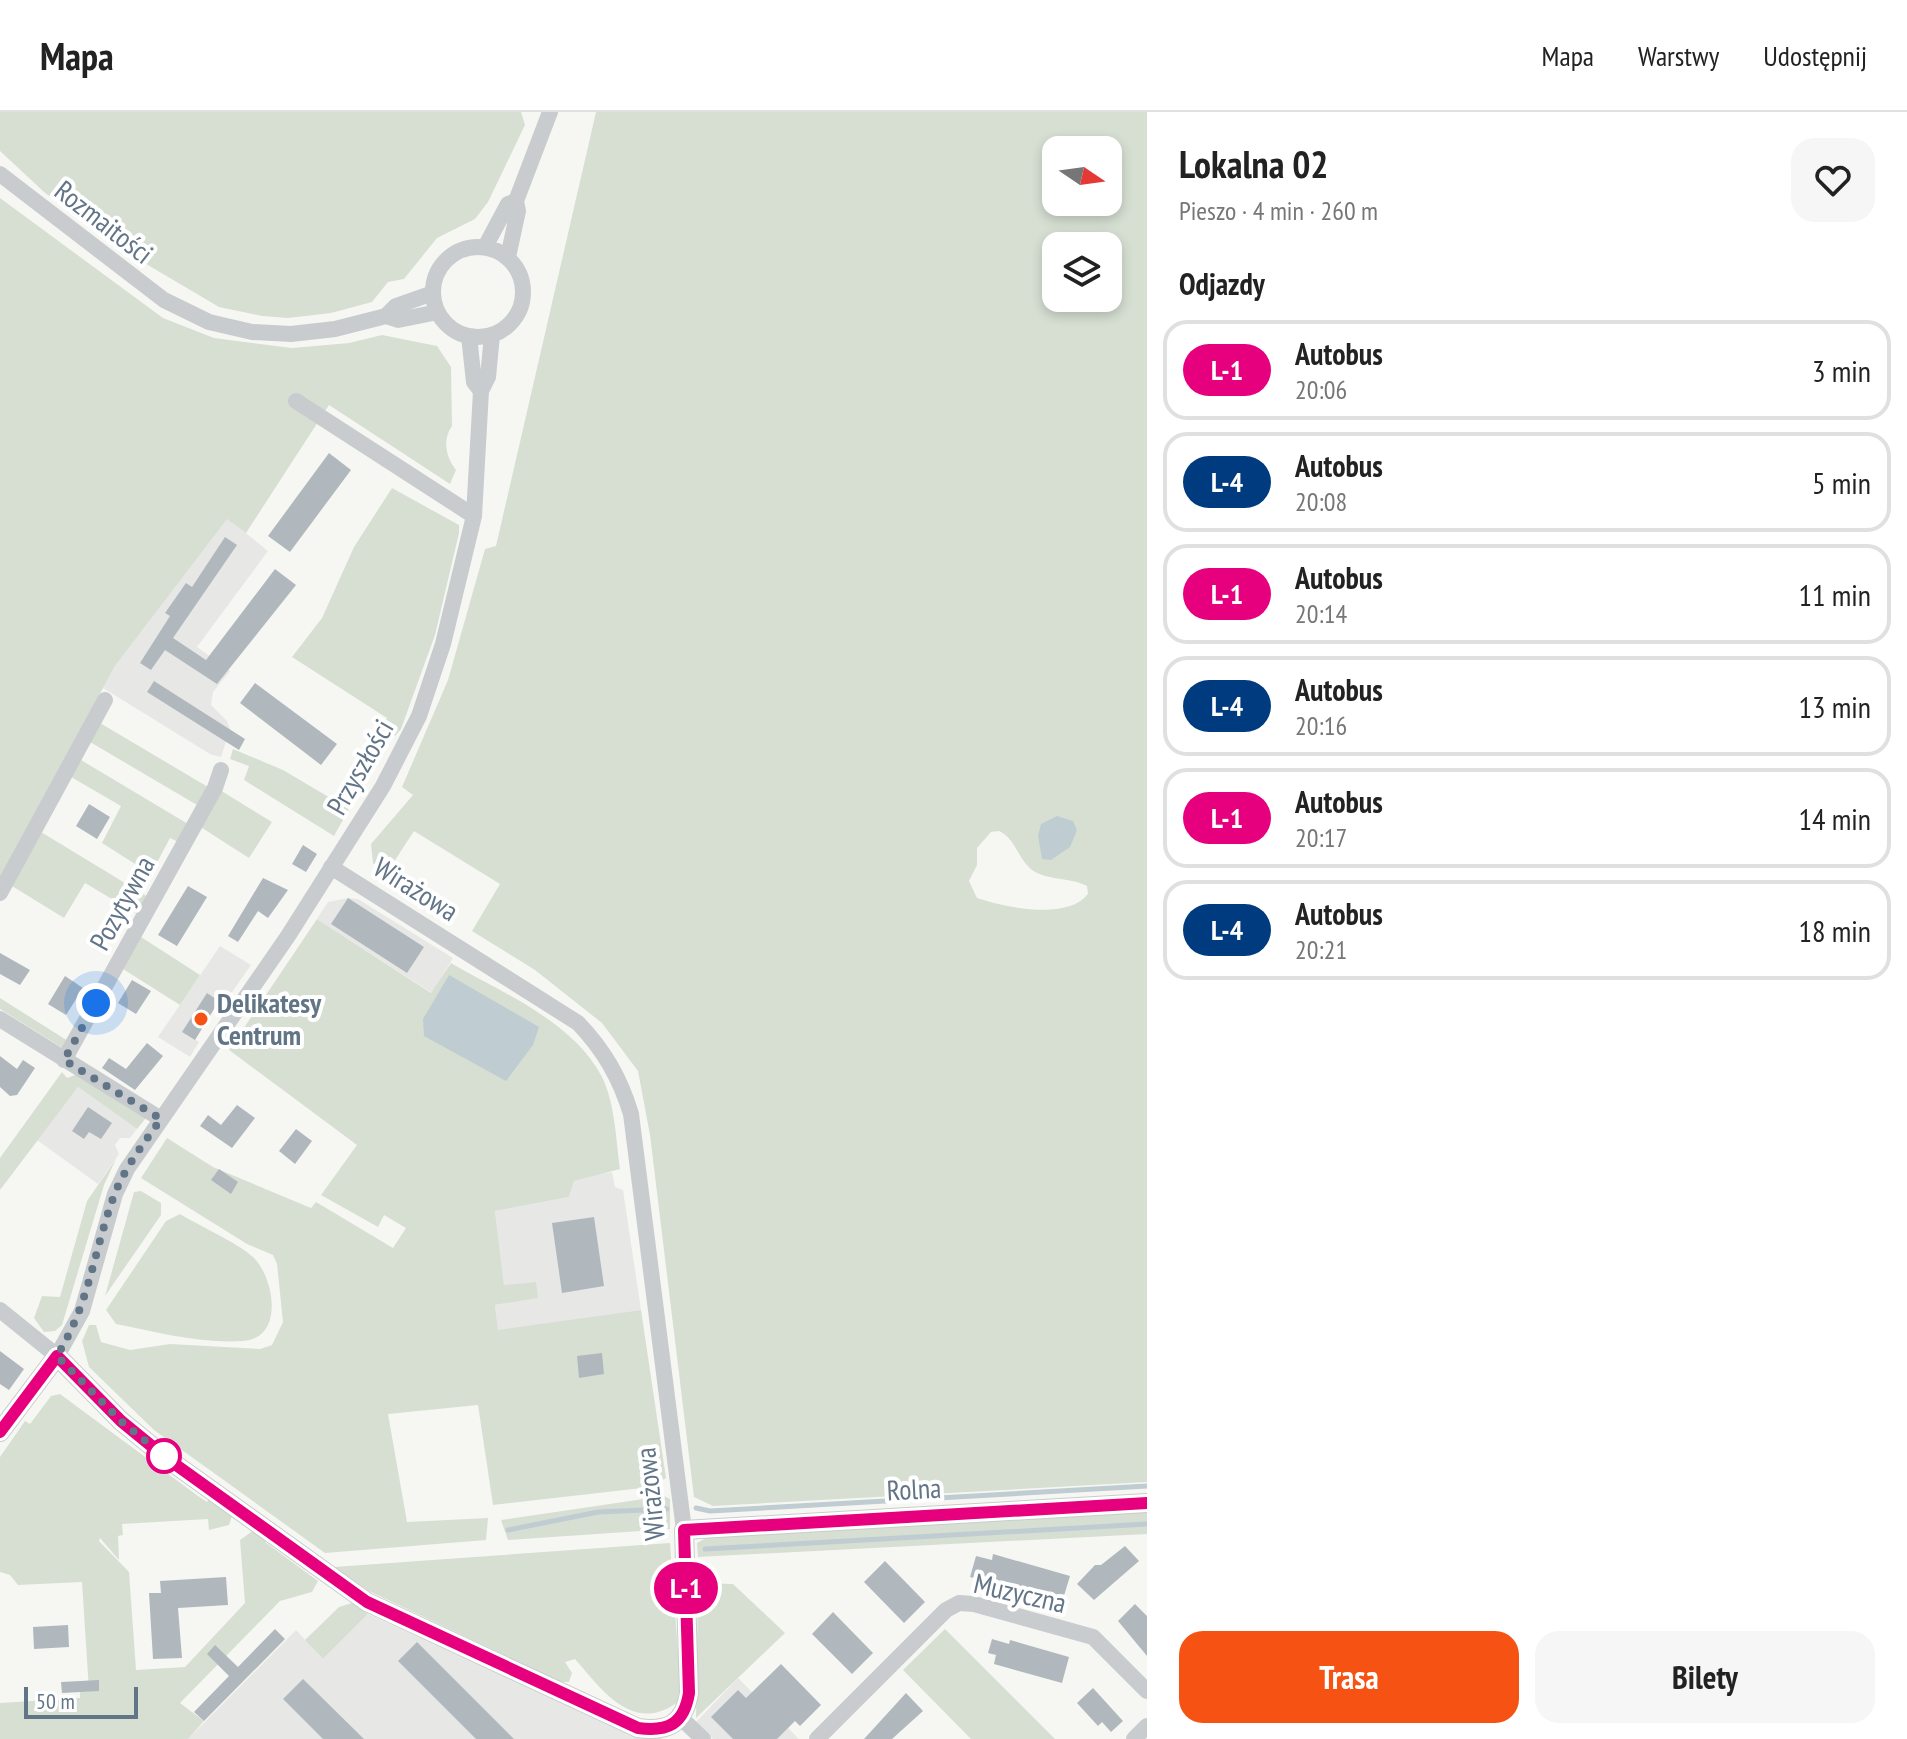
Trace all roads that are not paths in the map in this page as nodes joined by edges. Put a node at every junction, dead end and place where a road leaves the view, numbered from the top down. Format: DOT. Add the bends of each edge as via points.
graph roads {
  1 [pos="550,112"];
  2 [pos="0,174"];
  3 [pos="516,201"];
  4 [pos="485,247"];
  5 [pos="508,257"];
  6 [pos="433,293"];
  7 [pos="438,312"];
  8 [pos="386,316"];
  9 [pos="492,335"];
  10 [pos="469,336"];
  11 [pos="481,391"];
  12 [pos="296,401"];
  13 [pos="474,516"];
  14 [pos="105,700"];
  15 [pos="221,770"];
  16 [pos="331,867"];
  17 [pos="0,893"];
  18 [pos="0,1019"];
  19 [pos="64,1060"];
  20 [pos="161,1119"];
  21 [pos="0,1310"];
  22 [pos="57,1356"];
  23 [pos="0,1432"];
  24 [pos="1147,1503"];
  25 [pos="684,1530"];
  26 [pos="1147,1691"];
  27 [pos="681,1718"];
  28 [pos="1147,1726"];
  29 [pos="703,1739"];
  30 [pos="817,1739"];
  31 [pos="1134,1739"];
  1 -- 3 [label="street"];
  2 -- 8 [label="street, Rozmaitości" via="178,309 209,322 269,334 335,329"];
  3 -- 4 [label="street" via="508,204"];
  3 -- 5 [label="street"];
  4 -- 5 [label="street"];
  4 -- 6 [label="street" via="451,256 437,273"];
  5 -- 9 [label="street" via="522,278 523,300 511,324"];
  6 -- 7 [label="street"];
  6 -- 8 [label="street" via="396,306"];
  7 -- 8 [label="street" via="404,319"];
  7 -- 10 [label="street" via="451,328"];
  9 -- 10 [label="street"];
  9 -- 11 [label="street, Przyszłości" via="488,377"];
  10 -- 11 [label="street, Przyszłości" via="474,382"];
  11 -- 13 [label="street, Przyszłości"];
  12 -- 13 [label="street"];
  13 -- 16 [label="street, Przyszłości" via="443,644 419,716 383,786"];
  14 -- 17 [label="street"];
  15 -- 19 [label="street, Pozytywna"];
  16 -- 20 [label="street, Przyszłości"];
  16 -- 25 [label="street, Wirażowa" via="578,1023 615,1071 631,1114"];
  18 -- 19 [label="street"];
  19 -- 20 [label="street"];
  20 -- 22 [label="street, Przyszłości" via="118,1187 82,1311"];
  21 -- 22 [label="street"];
  22 -- 23 [label="street"];
  22 -- 27 [label="street" via="165,1457 367,1602 638,1728 668,1728"];
  24 -- 25 [label="street, Rolna"];
  25 -- 27 [label="street, Wirażowa" via="689,1693"];
  26 -- 30 [label="street, Muzyczna" via="1093,1637 959,1603"];
  27 -- 29 [label="street"];
  28 -- 31 [label="street"];
}
